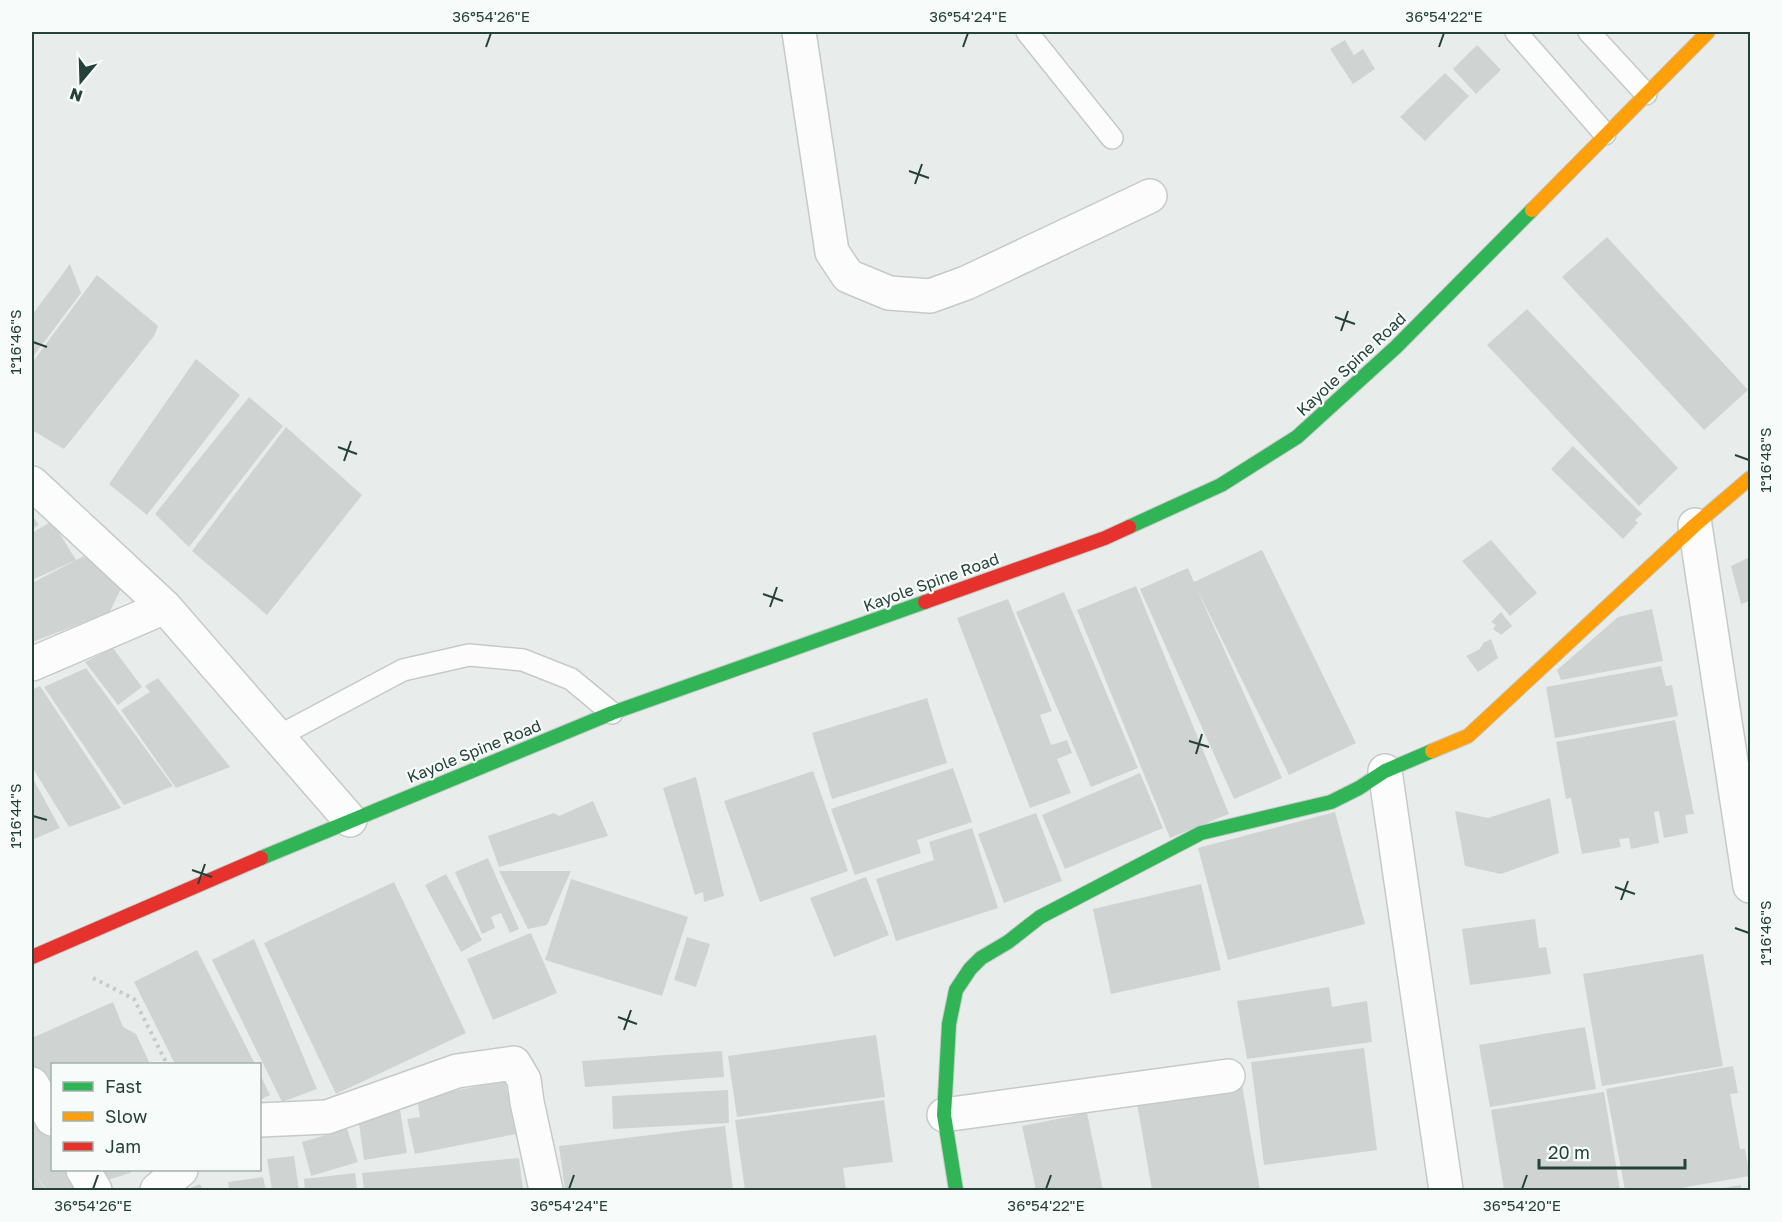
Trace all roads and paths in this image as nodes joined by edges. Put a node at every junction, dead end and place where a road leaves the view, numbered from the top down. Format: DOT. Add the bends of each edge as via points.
graph roads {
  1 [pos="799,32"];
  2 [pos="1027,32"];
  3 [pos="1515,32"];
  4 [pos="1589,32"];
  5 [pos="1708,32"];
  6 [pos="1646,94"];
  7 [pos="1605,134"];
  8 [pos="1112,138"];
  9 [pos="1150,196"];
  10 [pos="1750,478"];
  11 [pos="32,483"];
  12 [pos="1695,525"];
  13 [pos="165,607"];
  14 [pos="32,664"];
  15 [pos="612,713"];
  16 [pos="277,737"];
  17 [pos="1385,771"];
  18 [pos="350,820"];
  19 [pos="1750,886"];
  20 [pos="32,957"];
  21 [pos="87,975"];
  22 [pos="166,1063"];
  23 [pos="1228,1076"];
  24 [pos="32,1084"];
  25 [pos="944,1115"];
  26 [pos="51,1117"];
  27 [pos="261,1120"];
  28 [pos="84,1171"];
  29 [pos="180,1171"];
  30 [pos="95,1191"];
  31 [pos="140,1191"];
  32 [pos="146,1191"];
  33 [pos="158,1191"];
  34 [pos="546,1191"];
  35 [pos="956,1191"];
  36 [pos="1446,1191"];
  1 -- 9 [label="street" via="832,252 848,276 889,293 930,296 966,283"];
  2 -- 8 [label="lane"];
  3 -- 7 [label="lane"];
  4 -- 6 [label="lane"];
  5 -- 6 [label="main road, Kayole Spine Road"];
  6 -- 7 [label="main road, Kayole Spine Road"];
  7 -- 15 [label="main road, Kayole Spine Road" via="1396,347 1297,437 1221,485 1104,538"];
  10 -- 12 [label="main road"];
  11 -- 13 [label="street"];
  12 -- 17 [label="main road" via="1468,736"];
  12 -- 19 [label="street"];
  13 -- 14 [label="street"];
  13 -- 16 [label="street"];
  15 -- 16 [label="lane" via="571,679 523,660 469,655 403,670"];
  15 -- 18 [label="main road, Kayole Spine Road"];
  16 -- 18 [label="street"];
  17 -- 25 [label="main road" via="1331,802 1201,833 1040,917 981,958 956,990 949,1024"];
  17 -- 36 [label="street"];
  18 -- 20 [label="main road, Kayole Spine Road"];
  21 -- 22 [label="path" via="134,999"];
  23 -- 25 [label="street"];
  24 -- 26 [label="street"];
  25 -- 35 [label="main road"];
  27 -- 34 [label="street" via="327,1117 457,1071 514,1063 524,1080"];
  28 -- 30 [label="street"];
  29 -- 33 [label="street"];
  31 -- 32 [label="street"];
}
